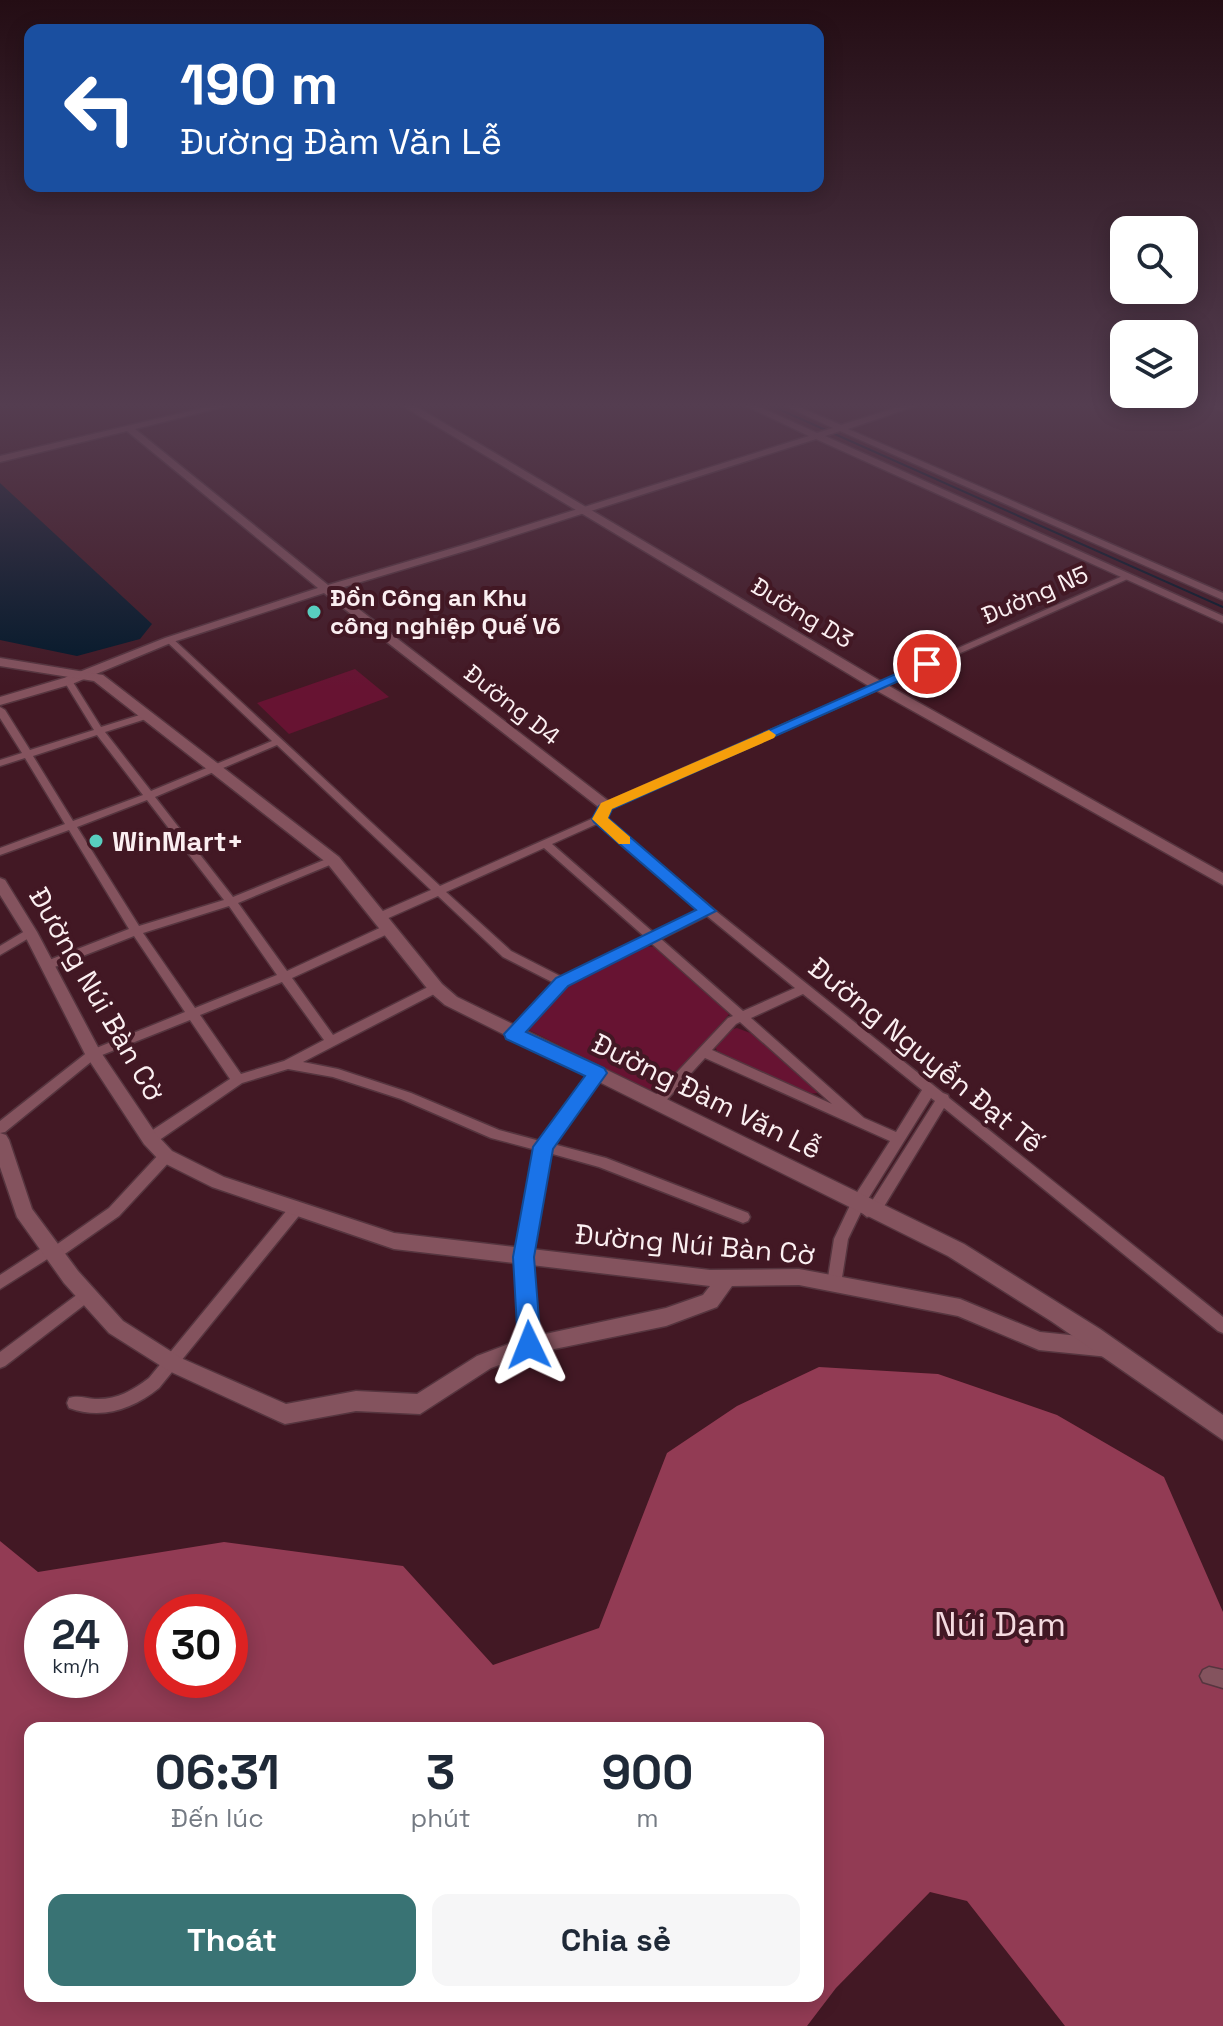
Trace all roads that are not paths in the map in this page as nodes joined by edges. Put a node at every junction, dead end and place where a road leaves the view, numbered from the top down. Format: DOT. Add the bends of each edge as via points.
graph roads {
  1 [pos="213,498"];
  2 [pos="563,498"];
  3 [pos="613,498"];
  4 [pos="954,498"];
  5 [pos="995,498"];
  6 [pos="581,508"];
  7 [pos="1128,577"];
  8 [pos="326,589"];
  9 [pos="1223,597"];
  10 [pos="1223,620"];
  11 [pos="169,640"];
  12 [pos="0,662"];
  13 [pos="76,678"];
  14 [pos="877,685"];
  15 [pos="0,701"];
  16 [pos="0,710"];
  17 [pos="146,716"];
  18 [pos="99,731"];
  19 [pos="277,742"];
  20 [pos="25,755"];
  21 [pos="0,763"];
  22 [pos="215,769"];
  23 [pos="148,796"];
  24 [pos="606,806"];
  25 [pos="600,819"];
  26 [pos="70,827"];
  27 [pos="545,843"];
  28 [pos="0,852"];
  29 [pos="333,860"];
  30 [pos="1223,880"];
  31 [pos="0,883"];
  32 [pos="439,891"];
  33 [pos="231,902"];
  34 [pos="708,911"];
  35 [pos="384,923"];
  36 [pos="136,931"];
  37 [pos="30,932"];
  38 [pos="654,938"];
  39 [pos="0,951"];
  40 [pos="48,965"];
  41 [pos="284,977"];
  42 [pos="562,982"];
  43 [pos="436,988"];
  44 [pos="805,988"];
  45 [pos="193,1014"];
  46 [pos="742,1018"];
  47 [pos="513,1034"];
  48 [pos="332,1043"];
  49 [pos="704,1052"];
  50 [pos="93,1054"];
  51 [pos="288,1064"];
  52 [pos="597,1073"];
  53 [pos="238,1080"];
  54 [pos="930,1088"];
  55 [pos="943,1098"];
  56 [pos="656,1103"];
  57 [pos="858,1119"];
  58 [pos="0,1128"];
  59 [pos="150,1139"];
  60 [pos="899,1139"];
  61 [pos="0,1140"];
  62 [pos="543,1147"];
  63 [pos="166,1156"];
  64 [pos="7,1180"];
  65 [pos="297,1208"];
  66 [pos="862,1208"];
  67 [pos="743,1217"];
  68 [pos="52,1252"];
  69 [pos="523,1257"];
  70 [pos="727,1278"];
  71 [pos="0,1283"];
  72 [pos="834,1284"];
  73 [pos="87,1295"];
  74 [pos="1223,1326"];
  75 [pos="529,1345"];
  76 [pos="1115,1349"];
  77 [pos="0,1361"];
  78 [pos="171,1362"];
  79 [pos="75,1403"];
  80 [pos="1223,1429"];
  1 -- 8 [label="street, Đường D4"];
  2 -- 6 [label="main road, Đường D3"];
  3 -- 6 [label="street"];
  4 -- 7 [label="street"];
  5 -- 9 [label="street"];
  6 -- 8 [label="street"];
  6 -- 14 [label="main road, Đường D3"];
  7 -- 10 [label="street"];
  7 -- 14 [label="street, Đường N5"];
  8 -- 11 [label="street"];
  8 -- 24 [label="street, Đường D4"];
  11 -- 13 [label="street"];
  11 -- 19 [label="street"];
  12 -- 13 [label="main road, Đường Đàm Văn Lễ"];
  13 -- 15 [label="street"];
  13 -- 17 [label="main road, Đường Đàm Văn Lễ" via="98,678"];
  13 -- 18 [label="street"];
  14 -- 24 [label="street, Đường N5"];
  14 -- 30 [label="main road, Đường D3"];
  16 -- 20 [label="street"];
  17 -- 18 [label="street"];
  17 -- 22 [label="main road, Đường Đàm Văn Lễ"];
  18 -- 20 [label="street"];
  18 -- 23 [label="street"];
  19 -- 22 [label="street"];
  19 -- 32 [label="street"];
  20 -- 21 [label="street"];
  20 -- 26 [label="street"];
  22 -- 23 [label="street"];
  22 -- 29 [label="main road, Đường Đàm Văn Lễ"];
  23 -- 26 [label="street"];
  23 -- 33 [label="street"];
  24 -- 25 [label="street"];
  25 -- 27 [label="street"];
  25 -- 34 [label="street, Đường Nguyễn Đạt Tế"];
  26 -- 28 [label="street"];
  26 -- 36 [label="street"];
  27 -- 32 [label="street"];
  27 -- 38 [label="street"];
  29 -- 33 [label="street"];
  29 -- 35 [label="main road, Đường Đàm Văn Lễ"];
  31 -- 37 [label="street, Đường Núi Bàn Cờ"];
  32 -- 35 [label="street"];
  32 -- 42 [label="street" via="507,954"];
  33 -- 36 [label="street"];
  33 -- 41 [label="street"];
  34 -- 38 [label="street"];
  34 -- 44 [label="street, Đường Nguyễn Đạt Tế"];
  35 -- 41 [label="street"];
  35 -- 43 [label="main road, Đường Đàm Văn Lễ"];
  36 -- 40 [label="street"];
  36 -- 45 [label="street"];
  37 -- 39 [label="street"];
  37 -- 40 [label="street, Đường Núi Bàn Cờ"];
  38 -- 42 [label="street"];
  38 -- 46 [label="street"];
  40 -- 50 [label="street, Đường Núi Bàn Cờ"];
  41 -- 45 [label="street"];
  41 -- 48 [label="street"];
  42 -- 47 [label="street"];
  43 -- 47 [label="main road, Đường Đàm Văn Lễ"];
  43 -- 48 [label="street"];
  44 -- 46 [label="street"];
  44 -- 54 [label="street, Đường Nguyễn Đạt Tế"];
  45 -- 50 [label="street"];
  45 -- 53 [label="street"];
  46 -- 49 [label="street" via="732,1021"];
  46 -- 57 [label="street"];
  47 -- 52 [label="main road, Đường Đàm Văn Lễ"];
  48 -- 51 [label="street"];
  49 -- 56 [label="street"];
  49 -- 57 [label="street"];
  50 -- 58 [label="street"];
  50 -- 59 [label="street, Đường Núi Bàn Cờ"];
  51 -- 53 [label="street"];
  51 -- 62 [label="street" via="334,1072"];
  52 -- 56 [label="main road, Đường Đàm Văn Lễ"];
  52 -- 62 [label="street"];
  53 -- 59 [label="street"];
  54 -- 55 [label="street, Đường Nguyễn Đạt Tế"];
  54 -- 60 [label="street"];
  55 -- 66 [label="street"];
  55 -- 74 [label="street, Đường Nguyễn Đạt Tế"];
  56 -- 66 [label="main road, Đường Đàm Văn Lễ"];
  57 -- 60 [label="street"];
  59 -- 63 [label="street, Đường Núi Bàn Cờ"];
  60 -- 66 [label="street"];
  61 -- 64 [label="street"];
  62 -- 67 [label="street" via="601,1162"];
  62 -- 69 [label="street"];
  63 -- 65 [label="street, Đường Núi Bàn Cờ" via="218,1182"];
  63 -- 68 [label="street" via="114,1212"];
  64 -- 68 [label="street"];
  65 -- 69 [label="street, Đường Núi Bàn Cờ" via="394,1241"];
  65 -- 78 [label="street"];
  66 -- 72 [label="street" via="841,1239"];
  66 -- 76 [label="main road, Đường Đàm Văn Lễ" via="968,1257"];
  68 -- 71 [label="street"];
  68 -- 73 [label="street"];
  69 -- 70 [label="street, Đường Núi Bàn Cờ"];
  69 -- 75 [label="street"];
  70 -- 72 [label="street, Đường Núi Bàn Cờ" via="799,1277"];
  70 -- 75 [label="street" via="710,1301 666,1317"];
  72 -- 76 [label="street, Đường Núi Bàn Cờ" via="960,1308 1039,1341"];
  73 -- 77 [label="street"];
  73 -- 78 [label="street" via="116,1327"];
  75 -- 78 [label="street" via="484,1362 420,1404 356,1401 285,1414"];
  76 -- 80 [label="main road, Đường Đàm Văn Lễ"];
  78 -- 79 [label="street" via="147,1389 123,1404"];
}
